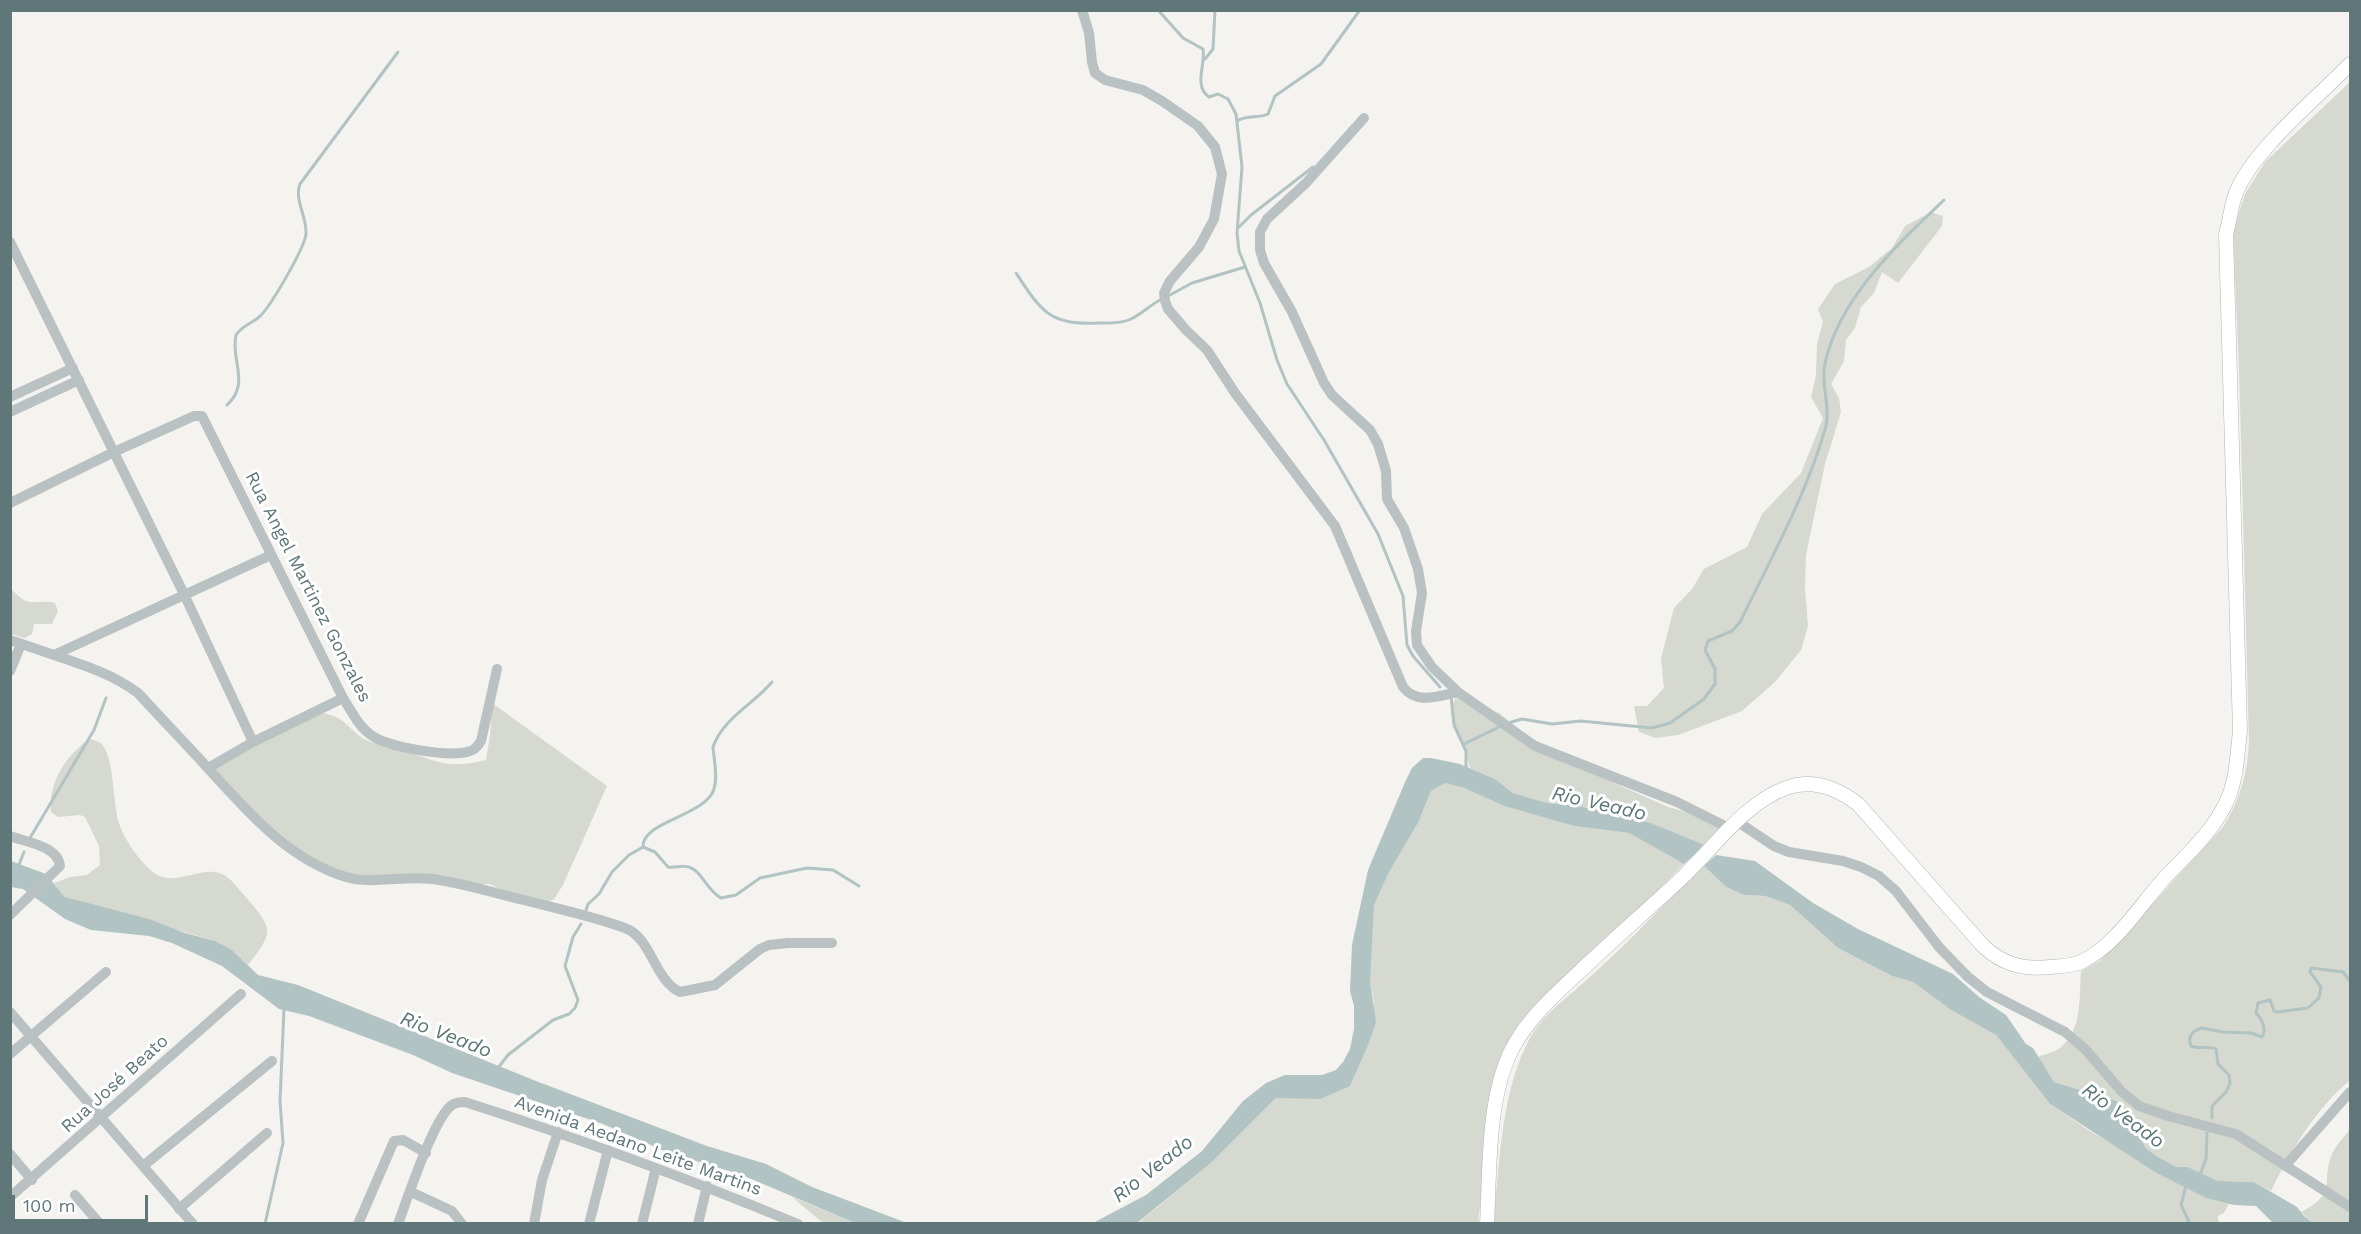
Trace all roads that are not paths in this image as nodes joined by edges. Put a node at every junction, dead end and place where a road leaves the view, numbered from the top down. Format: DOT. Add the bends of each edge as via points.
graph roads {
  1 [pos="1082,10"];
  2 [pos="2350,63"];
  3 [pos="1364,118"];
  4 [pos="10,242"];
  5 [pos="73,368"];
  6 [pos="79,380"];
  7 [pos="10,397"];
  8 [pos="10,412"];
  9 [pos="114,452"];
  10 [pos="10,504"];
  11 [pos="272,555"];
  12 [pos="184,594"];
  13 [pos="16,642"];
  14 [pos="54,655"];
  15 [pos="497,669"];
  16 [pos="10,671"];
  17 [pos="1458,692"];
  18 [pos="343,698"];
  19 [pos="253,742"];
  20 [pos="207,768"];
  21 [pos="1734,825"];
  22 [pos="10,836"];
  23 [pos="10,843"];
  24 [pos="57,857"];
  25 [pos="14,912"];
  26 [pos="832,943"];
  27 [pos="106,972"];
  28 [pos="241,994"];
  29 [pos="10,1012"];
  30 [pos="32,1036"];
  31 [pos="10,1054"];
  32 [pos="272,1061"];
  33 [pos="2350,1092"];
  34 [pos="101,1118"];
  35 [pos="558,1132"];
  36 [pos="267,1133"];
  37 [pos="608,1150"];
  38 [pos="426,1153"];
  39 [pos="10,1154"];
  40 [pos="143,1166"];
  41 [pos="2285,1166"];
  42 [pos="656,1168"];
  43 [pos="32,1180"];
  44 [pos="707,1186"];
  45 [pos="411,1192"];
  46 [pos="75,1195"];
  47 [pos="10,1197"];
  48 [pos="2350,1207"];
  49 [pos="179,1209"];
  50 [pos="95,1222"];
  51 [pos="193,1224"];
  52 [pos="358,1224"];
  53 [pos="398,1224"];
  54 [pos="462,1224"];
  55 [pos="534,1224"];
  56 [pos="589,1224"];
  57 [pos="642,1224"];
  58 [pos="698,1224"];
  59 [pos="798,1224"];
  60 [pos="1487,1224"];
  1 -- 17 [label="street" via="1095,72 1105,80 1143,90 1183,115 1208,136 1220,159 1222,174 1214,219 1199,247 1166,287 1168,309 1207,350 1230,387 1335,526 1403,687 1415,697"];
  2 -- 21 [label="main road" via="2246,173 2226,234 2240,731 2235,782 2211,828 2096,953 2079,963 2036,969 2015,966 1995,957 1843,792 1827,786 1790,787 1760,802"];
  3 -- 17 [label="street" via="1306,183 1267,219 1260,232 1260,250 1324,383 1370,430 1378,444 1386,471 1387,499 1408,536 1418,569 1422,594 1417,645"];
  4 -- 5 [label="street"];
  5 -- 6 [label="street"];
  5 -- 7 [label="street"];
  6 -- 8 [label="street"];
  6 -- 9 [label="street"];
  9 -- 10 [label="street"];
  9 -- 11 [label="street, Rua Angel Martinez Gonzales" via="194,416 202,416"];
  9 -- 12 [label="street"];
  11 -- 12 [label="street"];
  11 -- 18 [label="street, Rua Angel Martinez Gonzales"];
  12 -- 14 [label="street"];
  12 -- 19 [label="street"];
  13 -- 14 [label="street"];
  13 -- 16 [label="street"];
  14 -- 20 [label="street" via="122,681 138,693"];
  15 -- 18 [label="street, Rua Angel Martinez Gonzales" via="481,741 467,752 382,741 366,731"];
  17 -- 21 [label="street" via="1535,746"];
  18 -- 19 [label="street"];
  19 -- 20 [label="street"];
  20 -- 26 [label="street" via="268,831 297,853 339,875 357,879 440,880 625,928 638,938 668,983 680,992 715,985 769,945"];
  21 -- 41 [label="street" via="1789,852 1843,861 1879,876 1968,977 1995,996 2065,1032 2139,1106 2236,1134"];
  21 -- 60 [label="main road" via="1528,1024 1502,1077 1491,1146"];
  22 -- 24 [label="street" via="52,851"];
  23 -- 24 [label="street"];
  24 -- 25 [label="street" via="60,866"];
  27 -- 30 [label="street"];
  28 -- 34 [label="street, Rua José Beato"];
  29 -- 30 [label="street"];
  30 -- 31 [label="street"];
  30 -- 34 [label="street"];
  32 -- 40 [label="street"];
  33 -- 41 [label="street"];
  34 -- 40 [label="street"];
  34 -- 43 [label="street, Rua José Beato"];
  35 -- 37 [label="street, Avenida Aedano Leite Martins"];
  35 -- 38 [label="street, Avenida Aedano Leite Martins" via="465,1102 449,1107"];
  35 -- 55 [label="street"];
  36 -- 49 [label="street"];
  37 -- 42 [label="street, Avenida Aedano Leite Martins"];
  37 -- 56 [label="street"];
  38 -- 45 [label="street"];
  38 -- 52 [label="street" via="403,1140 394,1141"];
  39 -- 43 [label="street"];
  40 -- 49 [label="street"];
  41 -- 48 [label="street"];
  42 -- 44 [label="street, Avenida Aedano Leite Martins"];
  42 -- 57 [label="street"];
  43 -- 47 [label="street, Rua José Beato"];
  44 -- 58 [label="street"];
  44 -- 59 [label="street, Avenida Aedano Leite Martins"];
  45 -- 53 [label="street"];
  45 -- 54 [label="street" via="452,1211"];
  46 -- 50 [label="street"];
  49 -- 51 [label="street"];
}
